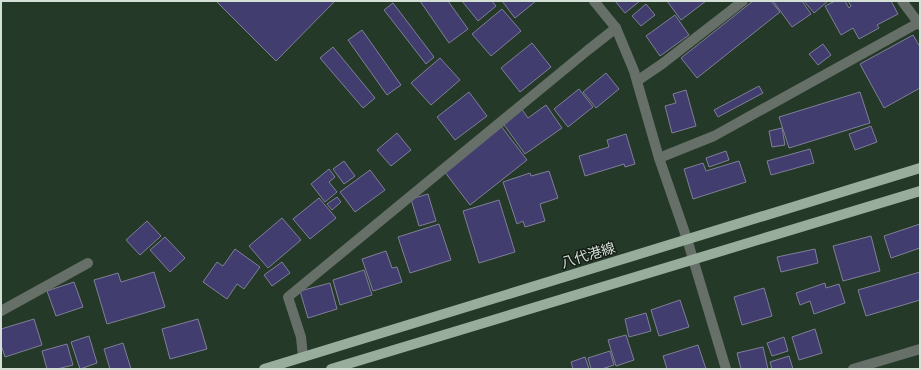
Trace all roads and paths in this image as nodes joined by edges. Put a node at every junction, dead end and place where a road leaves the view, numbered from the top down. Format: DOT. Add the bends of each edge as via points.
graph roads {
  1 [pos="594,1"];
  2 [pos="743,1"];
  3 [pos="902,1"];
  4 [pos="919,24"];
  5 [pos="616,28"];
  6 [pos="637,81"];
  7 [pos="659,158"];
  8 [pos="920,168"];
  9 [pos="920,192"];
  10 [pos="687,238"];
  11 [pos="693,260"];
  12 [pos="88,263"];
  13 [pos="1,311"];
  14 [pos="920,349"];
  15 [pos="303,357"];
  16 [pos="264,369"];
  17 [pos="331,369"];
  18 [pos="726,369"];
  19 [pos="853,369"];
  1 -- 5 [label="street"];
  2 -- 6 [label="street"];
  3 -- 4 [label="street"];
  4 -- 7 [label="street" via="714,136"];
  5 -- 6 [label="street"];
  5 -- 15 [label="street" via="288,297 301,336"];
  6 -- 7 [label="street"];
  7 -- 10 [label="street"];
  8 -- 10 [label="main road, 八代港線"];
  9 -- 11 [label="main road"];
  10 -- 11 [label="street"];
  10 -- 15 [label="main road, 八代港線"];
  11 -- 17 [label="main road"];
  11 -- 18 [label="street"];
  12 -- 13 [label="street"];
  14 -- 19 [label="street"];
  15 -- 16 [label="main road, 八代港線"];
}
